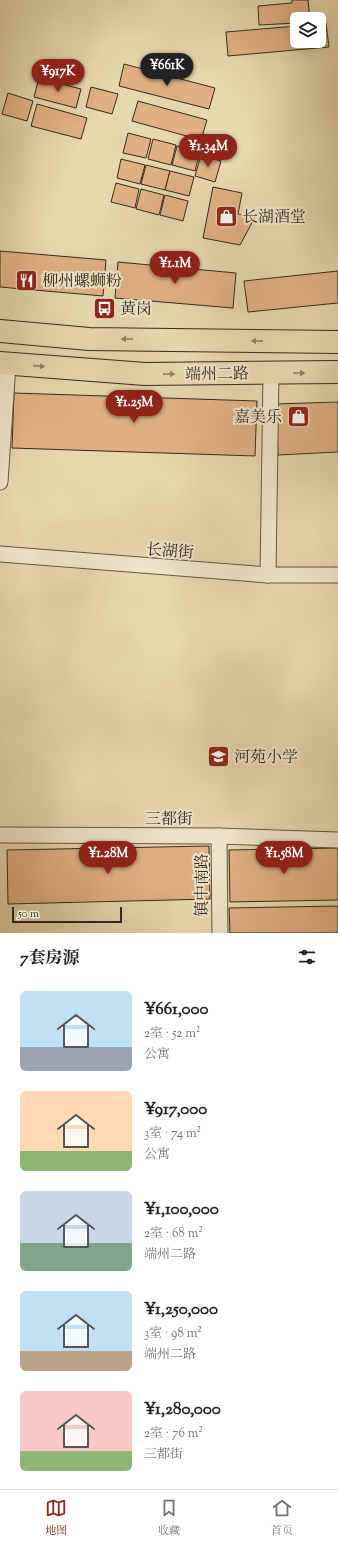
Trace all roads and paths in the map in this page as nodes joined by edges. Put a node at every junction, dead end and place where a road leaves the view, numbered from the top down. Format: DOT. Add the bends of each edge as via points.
graph roads {
  1 [pos="0,331"];
  2 [pos="338,342"];
  3 [pos="4,363"];
  4 [pos="338,372"];
  5 [pos="271,373"];
  6 [pos="0,482"];
  7 [pos="0,554"];
  8 [pos="268,575"];
  9 [pos="338,575"];
  10 [pos="0,835"];
  11 [pos="219,836"];
  12 [pos="338,840"];
  13 [pos="220,933"];
  2 -- 1 [label="main road, 端州二路, one-way" via="89,339"];
  3 -- 5 [label="main road, 端州二路, one-way" via="145,374"];
  3 -- 6 [label="street"];
  5 -- 4 [label="main road, 端州二路, one-way"];
  5 -- 8 [label="street"];
  7 -- 8 [label="street, 长湖街"];
  8 -- 9 [label="street, 长湖街"];
  10 -- 11 [label="street, 三都街"];
  11 -- 12 [label="street, 三都街"];
  11 -- 13 [label="street, 镇中南路"];
}
